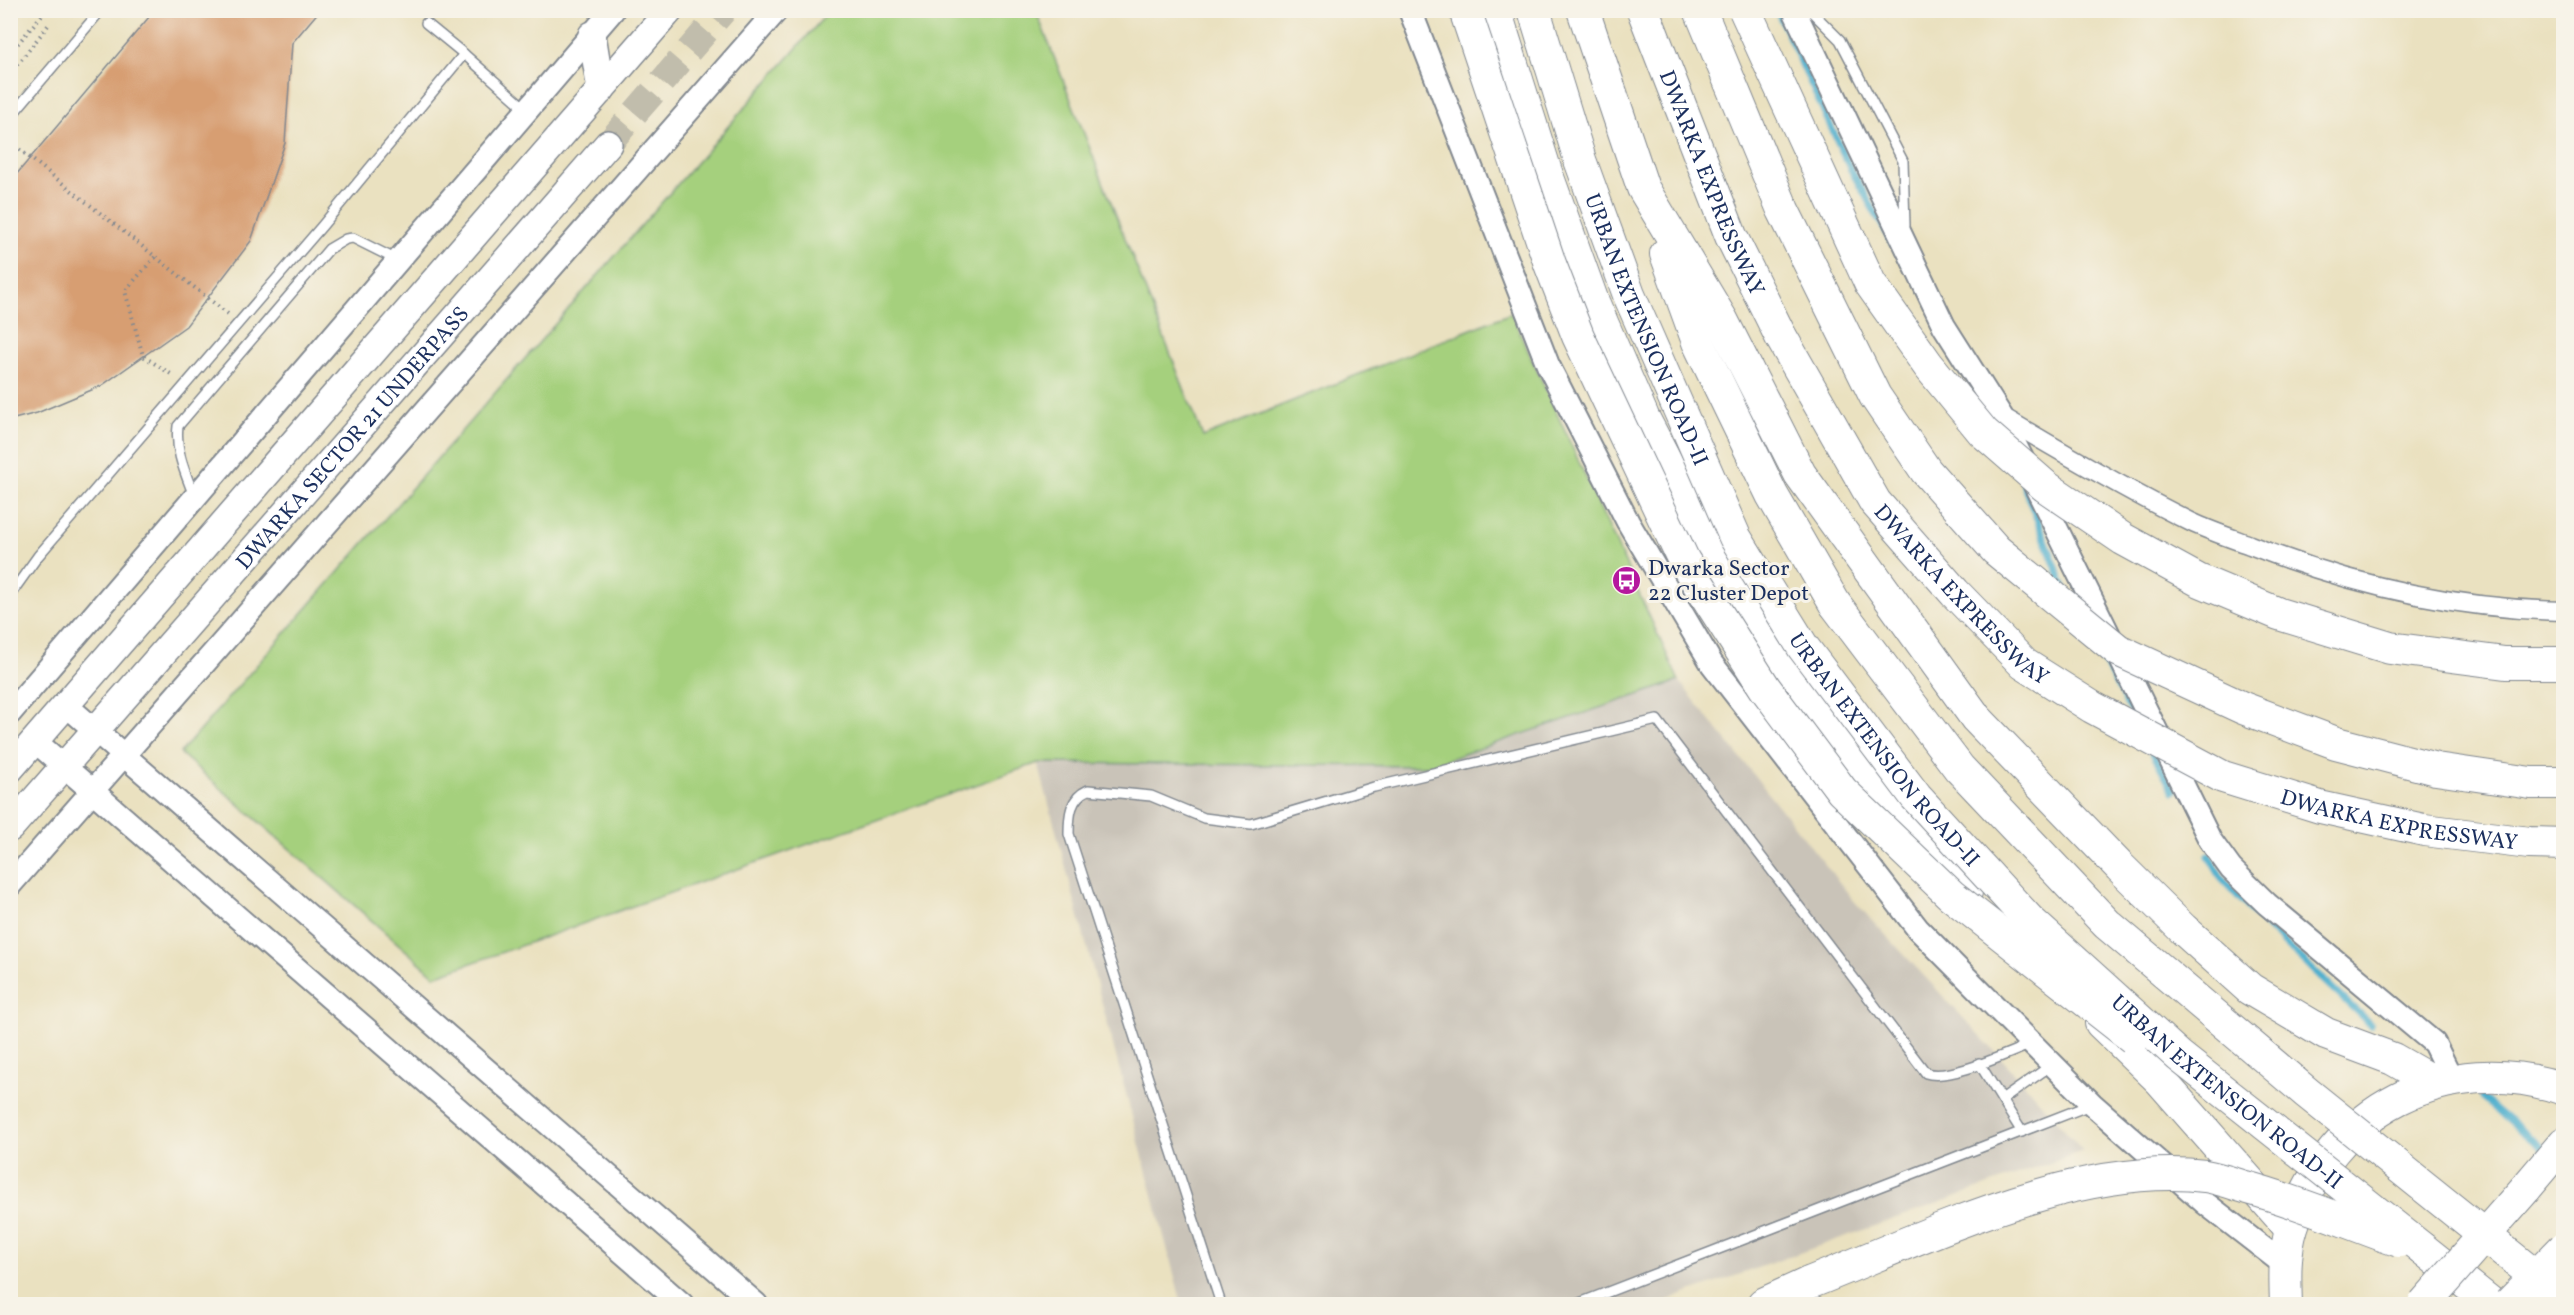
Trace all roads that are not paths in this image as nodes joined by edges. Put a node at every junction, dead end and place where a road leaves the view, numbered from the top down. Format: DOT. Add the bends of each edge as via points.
graph roads {
  1 [pos="101,10"];
  2 [pos="613,10"];
  3 [pos="670,10"];
  4 [pos="777,10"];
  5 [pos="1410,10"];
  6 [pos="1465,10"];
  7 [pos="1495,10"];
  8 [pos="1534,10"];
  9 [pos="1583,10"];
  10 [pos="1643,10"];
  11 [pos="1700,10"];
  12 [pos="1745,10"];
  13 [pos="1794,10"];
  14 [pos="1810,10"];
  15 [pos="426,23"];
  16 [pos="592,35"];
  17 [pos="464,54"];
  18 [pos="601,90"];
  19 [pos="528,110"];
  20 [pos="10,117"];
  21 [pos="608,144"];
  22 [pos="1643,188"];
  23 [pos="1905,243"];
  24 [pos="399,262"];
  25 [pos="2001,416"];
  26 [pos="194,498"];
  27 [pos="10,595"];
  28 [pos="2564,611"];
  29 [pos="2564,663"];
  30 [pos="66,705"];
  31 [pos="10,713"];
  32 [pos="96,732"];
  33 [pos="35,741"];
  34 [pos="123,756"];
  35 [pos="64,766"];
  36 [pos="10,769"];
  37 [pos="2564,783"];
  38 [pos="94,792"];
  39 [pos="10,828"];
  40 [pos="2564,844"];
  41 [pos="10,885"];
  42 [pos="2032,1044"];
  43 [pos="2179,1056"];
  44 [pos="1979,1063"];
  45 [pos="2053,1064"];
  46 [pos="2444,1082"];
  47 [pos="2564,1089"];
  48 [pos="2002,1100"];
  49 [pos="2092,1104"];
  50 [pos="2022,1132"];
  51 [pos="2564,1143"];
  52 [pos="2291,1229"];
  53 [pos="2564,1248"];
  54 [pos="2422,1249"];
  55 [pos="2285,1265"];
  56 [pos="2564,1299"];
  57 [pos="682,1305"];
  58 [pos="756,1305"];
  59 [pos="1221,1305"];
  60 [pos="1577,1305"];
  61 [pos="1763,1305"];
  62 [pos="2286,1305"];
  63 [pos="2424,1305"];
  64 [pos="2492,1305"];
  65 [pos="2509,1305"];
  1 -- 20 [label="lane"];
  2 -- 16 [label="street"];
  3 -- 18 [label="main road"];
  4 -- 34 [label="street"];
  5 -- 42 [label="street" via="1548,365 1628,522 1712,664 1918,929"];
  6 -- 43 [label="highway, bridge" via="1578,336 1684,561 1765,688 1842,791 1951,895 2129,1037"];
  7 -- 52 [label="highway" via="1546,172 1593,302 1643,417 1729,584 1795,685 1959,885 2160,1080"];
  8 -- 43 [label="highway, URBAN EXTENSION ROAD-II, bridge" via="1580,160 1629,295 1735,537 1803,648 1916,797 2029,920"];
  9 -- 22 [label="highway"];
  10 -- 40 [label="highway, DWARKA EXPRESSWAY, bridge" via="1731,236 1780,335 1875,502 2024,664 2092,707 2223,777 2320,807 2424,830"];
  11 -- 37 [label="highway, bridge" via="1784,210 1875,396 1926,471 1996,550 2118,650 2243,708 2336,743 2436,769 2531,783"];
  12 -- 29 [label="highway, bridge" via="1870,283 1928,365 1983,432 2045,486 2123,540 2198,580 2279,614 2390,648 2505,663"];
  13 -- 23 [label="street"];
  14 -- 23 [label="lane" via="1840,40 1903,161"];
  15 -- 17 [label="lane"];
  16 -- 18 [label="main road"];
  16 -- 19 [label="street"];
  17 -- 19 [label="lane"];
  17 -- 27 [label="lane" via="38,556"];
  18 -- 30 [label="main road"];
  19 -- 24 [label="street"];
  21 -- 32 [label="main road, DWARKA SECTOR 21 UNDERPASS"];
  22 -- 46 [label="highway" via="1722,320 1800,474 1976,718 2120,867 2250,989 2326,1034"];
  22 -- 56 [label="highway, URBAN EXTENSION ROAD-II, bridge" via="1698,342 1772,495 1835,604 1959,768 2107,924 2307,1093"];
  23 -- 25 [label="street" via="1944,326"];
  24 -- 26 [label="street"];
  24 -- 26 [label="lane" via="353,238 346,239 329,249 298,283 178,426 180,460"];
  25 -- 28 [label="street" via="2193,523 2294,562 2404,594 2508,610"];
  25 -- 46 [label="street" via="2210,840 2231,869 2267,904 2434,1043"];
  26 -- 31 [label="street"];
  30 -- 32 [label="street"];
  30 -- 33 [label="main road"];
  32 -- 34 [label="street"];
  32 -- 35 [label="main road, DWARKA SECTOR 21 UNDERPASS"];
  33 -- 35 [label="street"];
  33 -- 36 [label="main road"];
  34 -- 38 [label="street"];
  34 -- 58 [label="street"];
  35 -- 38 [label="street"];
  35 -- 39 [label="main road, DWARKA SECTOR 21 UNDERPASS"];
  38 -- 41 [label="street"];
  38 -- 57 [label="street"];
  42 -- 44 [label="lane"];
  42 -- 45 [label="street"];
  43 -- 54 [label="highway, URBAN EXTENSION ROAD-II, bridge"];
  44 -- 48 [label="lane"];
  44 -- 59 [label="lane" via="1941,1075 1926,1073 1921,1068 1657,720 1374,787 1251,824 1204,818 1151,796 1088,790 1075,798 1069,834"];
  45 -- 48 [label="lane"];
  45 -- 49 [label="street"];
  46 -- 47 [label="highway" via="2485,1075 2535,1079"];
  46 -- 52 [label="highway" via="2388,1102 2345,1136 2312,1178"];
  48 -- 50 [label="lane"];
  49 -- 50 [label="lane"];
  49 -- 55 [label="street" via="2205,1203"];
  50 -- 60 [label="lane"];
  51 -- 63 [label="highway, bridge"];
  52 -- 55 [label="highway"];
  53 -- 65 [label="highway, bridge"];
  54 -- 61 [label="highway, bridge" via="2276,1195 2207,1176 2153,1173 2100,1179 2051,1192 1956,1225"];
  54 -- 64 [label="highway, URBAN EXTENSION ROAD-II"];
  55 -- 62 [label="highway"];
}
